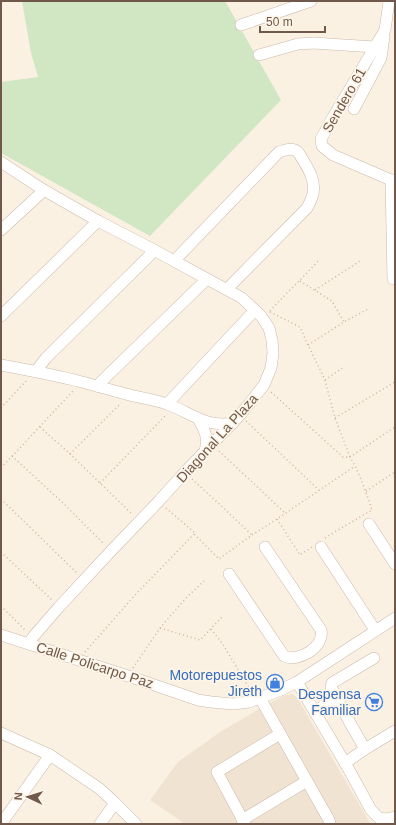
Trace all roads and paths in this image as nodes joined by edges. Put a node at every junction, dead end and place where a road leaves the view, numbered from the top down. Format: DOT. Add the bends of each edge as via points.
graph roads {
  1 [pos="311,1"];
  2 [pos="389,1"];
  3 [pos="241,25"];
  4 [pos="385,30"];
  5 [pos="375,47"];
  6 [pos="259,55"];
  7 [pos="354,109"];
  8 [pos="1,162"];
  9 [pos="393,180"];
  10 [pos="42,189"];
  11 [pos="98,221"];
  12 [pos="1,230"];
  13 [pos="154,250"];
  14 [pos="320,259"];
  15 [pos="174,261"];
  16 [pos="360,261"];
  17 [pos="393,279"];
  18 [pos="207,280"];
  19 [pos="300,281"];
  20 [pos="227,289"];
  21 [pos="314,290"];
  22 [pos="368,309"];
  23 [pos="262,312"];
  24 [pos="1,316"];
  25 [pos="344,322"];
  26 [pos="308,345"];
  27 [pos="1,365"];
  28 [pos="344,367"];
  29 [pos="36,371"];
  30 [pos="326,380"];
  31 [pos="81,382"];
  32 [pos="395,382"];
  33 [pos="264,385"];
  34 [pos="97,386"];
  35 [pos="129,395"];
  36 [pos="171,405"];
  37 [pos="1,408"];
  38 [pos="335,418"];
  39 [pos="237,419"];
  40 [pos="199,420"];
  41 [pos="40,427"];
  42 [pos="395,427"];
  43 [pos="209,448"];
  44 [pos="70,454"];
  45 [pos="12,456"];
  46 [pos="350,457"];
  47 [pos="355,466"];
  48 [pos="1,468"];
  49 [pos="185,472"];
  50 [pos="395,472"];
  51 [pos="100,483"];
  52 [pos="319,490"];
  53 [pos="366,491"];
  54 [pos="1,499"];
  55 [pos="159,501"];
  56 [pos="284,513"];
  57 [pos="277,519"];
  58 [pos="140,521"];
  59 [pos="369,524"];
  60 [pos="195,533"];
  61 [pos="252,535"];
  62 [pos="320,544"];
  63 [pos="265,547"];
  64 [pos="111,551"];
  65 [pos="1,552"];
  66 [pos="395,564"];
  67 [pos="229,574"];
  68 [pos="84,580"];
  69 [pos="204,582"];
  70 [pos="1,606"];
  71 [pos="59,606"];
  72 [pos="222,617"];
  73 [pos="395,618"];
  74 [pos="160,628"];
  75 [pos="211,629"];
  76 [pos="375,630"];
  77 [pos="1,635"];
  78 [pos="31,640"];
  79 [pos="307,652"];
  80 [pos="374,658"];
  81 [pos="76,660"];
  82 [pos="317,668"];
  83 [pos="128,676"];
  84 [pos="297,682"];
  85 [pos="260,698"];
  86 [pos="336,698"];
  87 [pos="315,713"];
  88 [pos="395,731"];
  89 [pos="1,733"];
  90 [pos="280,734"];
  91 [pos="365,748"];
  92 [pos="50,755"];
  93 [pos="345,763"];
  94 [pos="307,782"];
  95 [pos="115,803"];
  96 [pos="395,817"];
  97 [pos="376,821"];
  98 [pos="244,822"];
  99 [pos="1,824"];
  100 [pos="100,824"];
  101 [pos="136,824"];
  102 [pos="330,824"];
  1 -- 3 [label="street"];
  2 -- 4 [label="street, Sendero 61"];
  4 -- 5 [label="street, Sendero 61"];
  4 -- 7 [label="street" via="380,58"];
  5 -- 6 [label="street" via="298,44"];
  5 -- 9 [label="street, Sendero 61" via="321,138 322,146 333,155"];
  8 -- 10 [label="street, Diagonal La Plaza"];
  9 -- 17 [label="street"];
  10 -- 11 [label="street, Diagonal La Plaza"];
  10 -- 12 [label="street" via="40,194"];
  11 -- 13 [label="street, Diagonal La Plaza"];
  11 -- 24 [label="street"];
  13 -- 15 [label="street, Diagonal La Plaza"];
  13 -- 29 [label="street"];
  14 -- 19 [label="path"];
  15 -- 18 [label="street, Diagonal La Plaza"];
  15 -- 20 [label="street" via="280,152 296,150 310,173 314,186 313,196 307,208"];
  16 -- 21 [label="path"];
  18 -- 20 [label="street, Diagonal La Plaza"];
  18 -- 34 [label="street"];
  19 -- 21 [label="path"];
  19 -- 23 [label="path"];
  20 -- 23 [label="street, Diagonal La Plaza"];
  21 -- 25 [label="path" via="332,301"];
  22 -- 25 [label="path"];
  23 -- 26 [label="path" via="300,327"];
  23 -- 33 [label="street, Diagonal La Plaza" via="272,340 271,368"];
  23 -- 36 [label="street"];
  25 -- 26 [label="path"];
  26 -- 30 [label="path"];
  27 -- 29 [label="street"];
  28 -- 30 [label="path"];
  29 -- 31 [label="street"];
  29 -- 37 [label="path"];
  30 -- 38 [label="path"];
  31 -- 34 [label="street"];
  31 -- 41 [label="path"];
  32 -- 38 [label="path"];
  33 -- 39 [label="street, Diagonal La Plaza"];
  33 -- 46 [label="path" via="343,457"];
  34 -- 35 [label="street"];
  35 -- 36 [label="street"];
  35 -- 44 [label="path"];
  36 -- 40 [label="street"];
  36 -- 51 [label="path"];
  38 -- 46 [label="path"];
  39 -- 40 [label="street" via="223,425"];
  39 -- 43 [label="street, Diagonal La Plaza"];
  39 -- 52 [label="path"];
  40 -- 43 [label="street"];
  41 -- 44 [label="path"];
  41 -- 45 [label="path"];
  42 -- 46 [label="path"];
  43 -- 49 [label="street, Diagonal La Plaza"];
  43 -- 56 [label="path"];
  44 -- 51 [label="path"];
  45 -- 48 [label="path"];
  45 -- 64 [label="path"];
  46 -- 47 [label="path"];
  47 -- 52 [label="path"];
  47 -- 53 [label="path"];
  49 -- 55 [label="street, Diagonal La Plaza"];
  49 -- 61 [label="path"];
  50 -- 53 [label="path"];
  51 -- 58 [label="path"];
  52 -- 56 [label="path"];
  53 -- 62 [label="path" via="372,510"];
  54 -- 68 [label="path"];
  55 -- 58 [label="street, Diagonal La Plaza"];
  55 -- 60 [label="path"];
  56 -- 57 [label="path"];
  57 -- 61 [label="path"];
  57 -- 62 [label="path" via="300,554"];
  58 -- 64 [label="street, Diagonal La Plaza"];
  59 -- 66 [label="street"];
  60 -- 61 [label="path" via="219,559"];
  60 -- 81 [label="path" via="135,594"];
  62 -- 76 [label="street"];
  63 -- 79 [label="street" via="321,630 321,639"];
  64 -- 68 [label="street, Diagonal La Plaza"];
  65 -- 71 [label="path"];
  67 -- 79 [label="street" via="284,656 291,658"];
  68 -- 71 [label="street, Diagonal La Plaza"];
  69 -- 74 [label="path"];
  70 -- 78 [label="path"];
  71 -- 78 [label="street, Diagonal La Plaza"];
  72 -- 75 [label="path"];
  73 -- 76 [label="street, Calle Policarpo Paz"];
  74 -- 75 [label="path" via="200,640"];
  74 -- 83 [label="path"];
  75 -- 85 [label="path" via="252,693"];
  76 -- 82 [label="street, Calle Policarpo Paz"];
  77 -- 78 [label="street, Calle Policarpo Paz"];
  78 -- 81 [label="street, Calle Policarpo Paz"];
  79 -- 82 [label="street"];
  80 -- 86 [label="street" via="332,683"];
  81 -- 83 [label="street, Calle Policarpo Paz"];
  82 -- 84 [label="street, Calle Policarpo Paz"];
  83 -- 85 [label="street, Calle Policarpo Paz" via="198,700 233,704"];
  84 -- 85 [label="street, Calle Policarpo Paz"];
  84 -- 87 [label="street"];
  85 -- 90 [label="street"];
  86 -- 87 [label="street"];
  86 -- 91 [label="street"];
  87 -- 93 [label="street"];
  88 -- 91 [label="street"];
  89 -- 92 [label="street"];
  90 -- 94 [label="street"];
  90 -- 98 [label="street" via="218,772"];
  91 -- 93 [label="street"];
  92 -- 95 [label="street" via="100,789"];
  92 -- 99 [label="street"];
  93 -- 97 [label="street"];
  94 -- 98 [label="street"];
  94 -- 102 [label="street"];
  95 -- 100 [label="street"];
  95 -- 101 [label="street"];
  96 -- 97 [label="street"];
}
